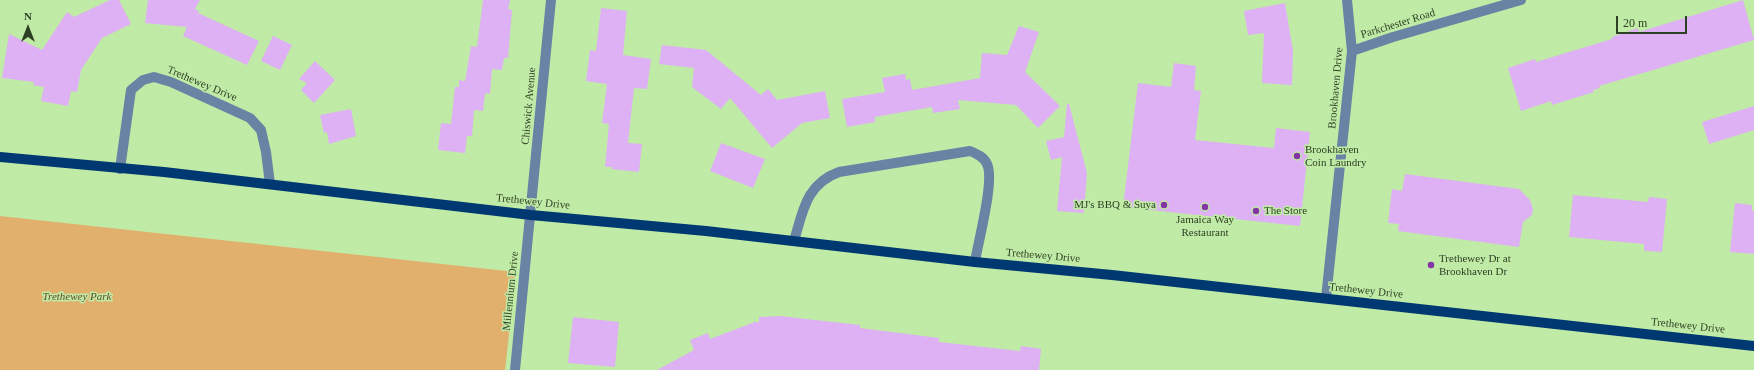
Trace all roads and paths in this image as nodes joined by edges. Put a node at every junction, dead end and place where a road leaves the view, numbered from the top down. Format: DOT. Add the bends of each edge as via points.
graph roads {
  1 [pos="551,0"];
  2 [pos="1346,0"];
  3 [pos="1521,0"];
  4 [pos="1352,51"];
  5 [pos="0,157"];
  6 [pos="120,168"];
  7 [pos="270,184"];
  8 [pos="531,215"];
  9 [pos="794,241"];
  10 [pos="975,262"];
  11 [pos="1326,298"];
  12 [pos="1754,346"];
  13 [pos="515,370"];
  1 -- 8 [label="street, Chiswick Avenue"];
  2 -- 4 [label="street, Brookhaven Drive"];
  3 -- 4 [label="street, Parkchester Road"];
  4 -- 11 [label="street, Brookhaven Drive"];
  5 -- 6 [label="main road, Trethewey Drive"];
  6 -- 7 [label="main road, Trethewey Drive"];
  6 -- 7 [label="street, Trethewey Drive" via="131,90 143,80 154,77 172,82 250,118 261,130"];
  7 -- 8 [label="main road, Trethewey Drive"];
  8 -- 9 [label="main road, Trethewey Drive"];
  8 -- 13 [label="street, Millennium Drive"];
  9 -- 10 [label="main road, Trethewey Drive"];
  9 -- 10 [label="street" via="807,199 821,182 832,175 970,151 981,156 987,164 989,175"];
  10 -- 11 [label="main road, Trethewey Drive"];
  11 -- 12 [label="main road, Trethewey Drive"];
}
